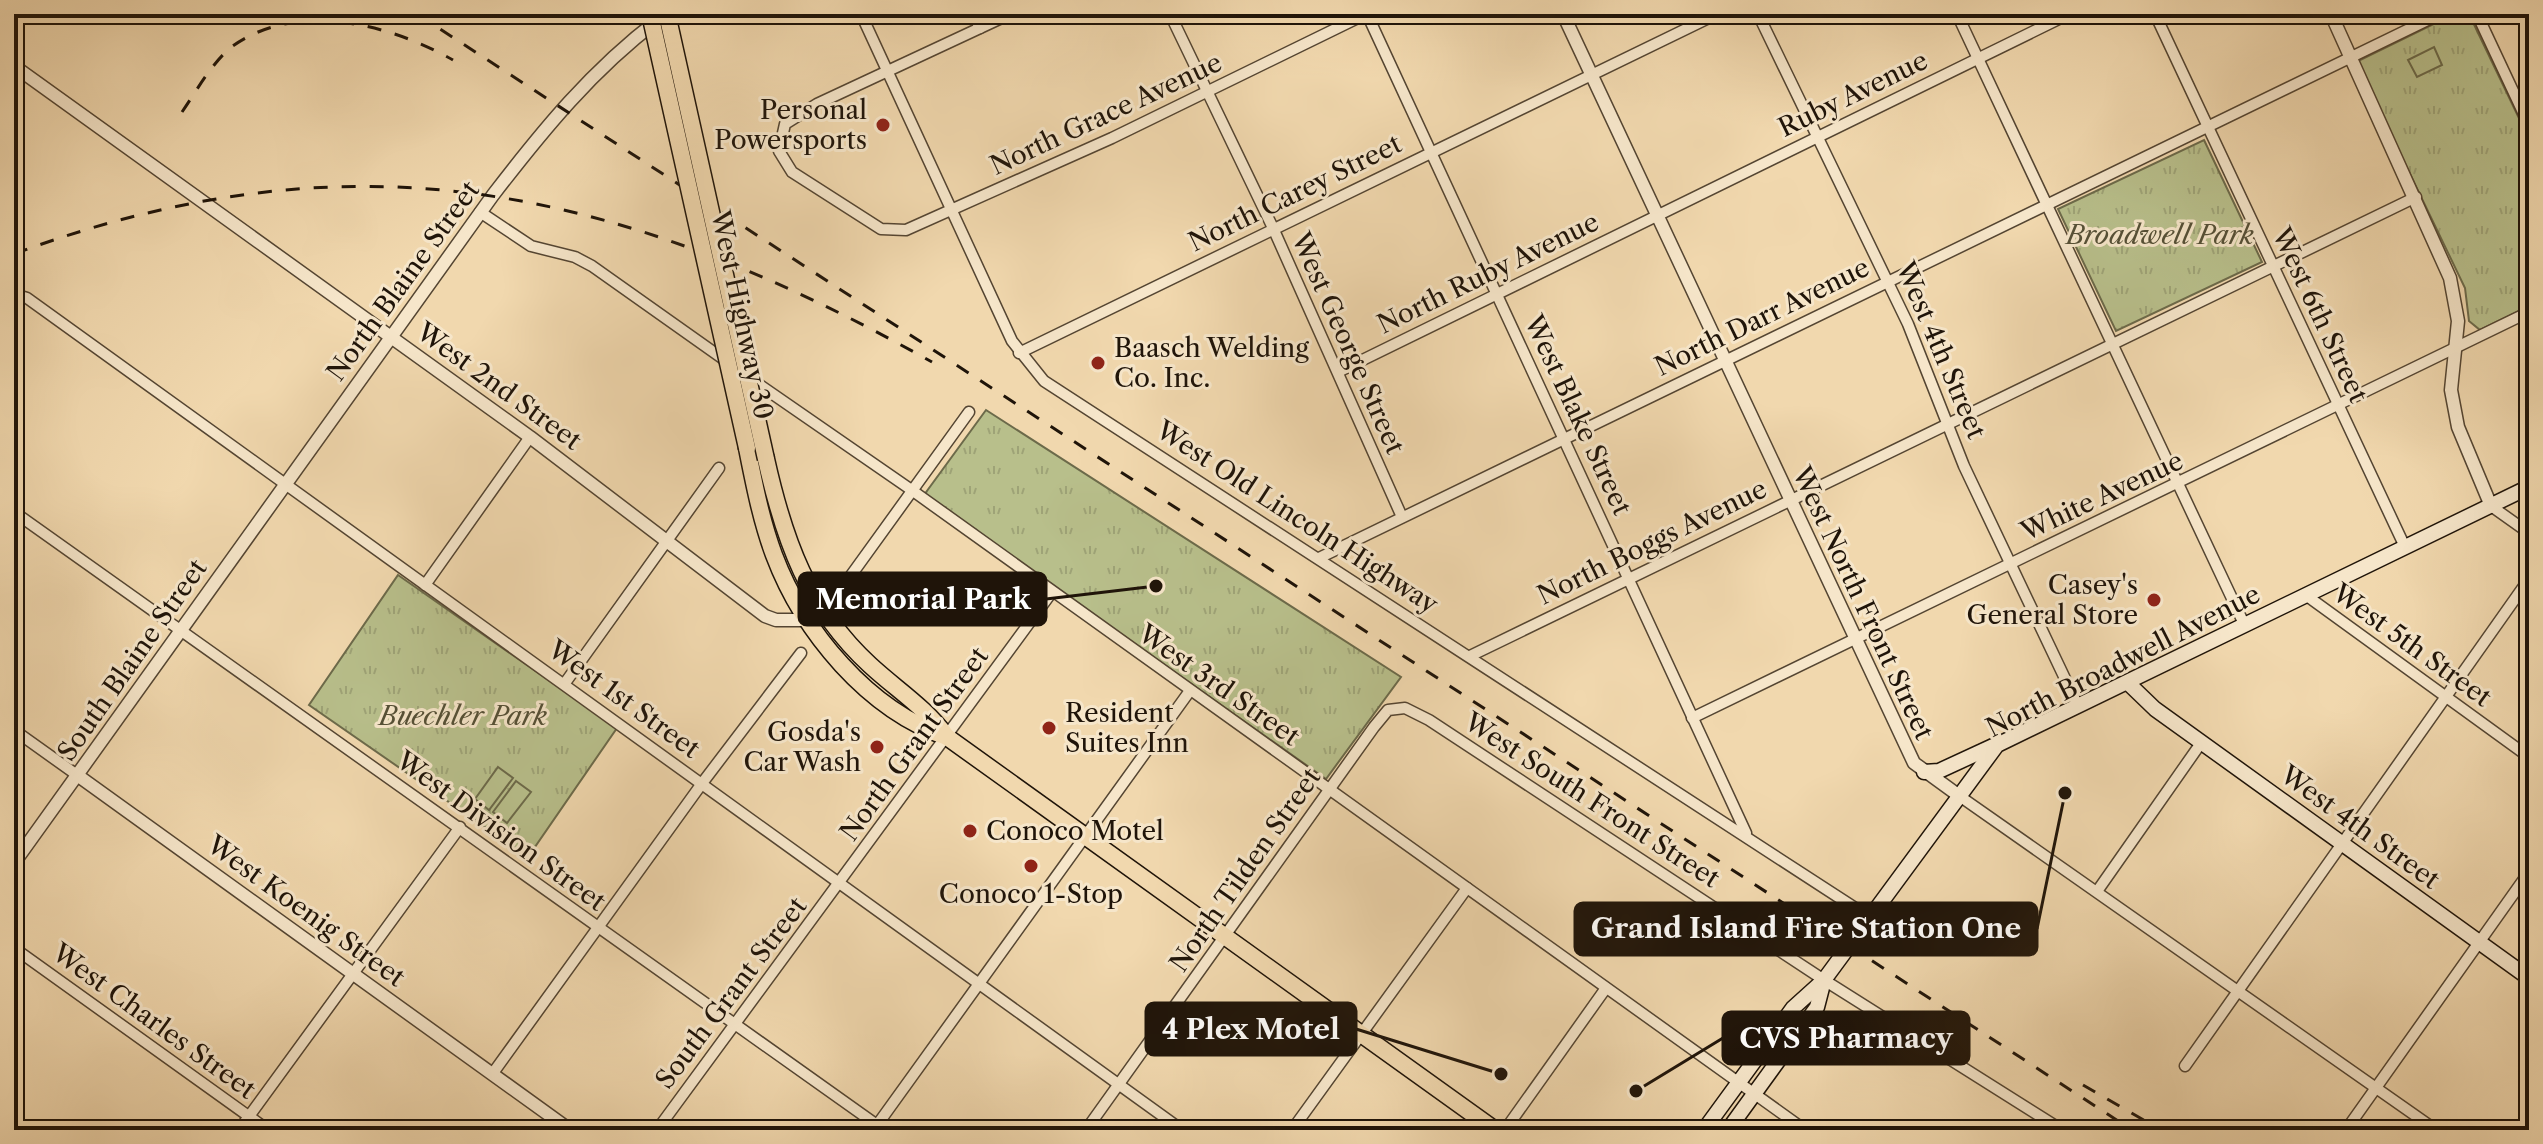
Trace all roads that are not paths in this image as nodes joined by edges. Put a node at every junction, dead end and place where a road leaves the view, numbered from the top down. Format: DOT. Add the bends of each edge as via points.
graph roads {
  1 [pos="650,14"];
  2 [pos="667,14"];
  3 [pos="861,14"];
  4 [pos="973,14"];
  5 [pos="1010,14"];
  6 [pos="1170,14"];
  7 [pos="1366,14"];
  8 [pos="1563,14"];
  9 [pos="1717,14"];
  10 [pos="1758,14"];
  11 [pos="1957,14"];
  12 [pos="2069,14"];
  13 [pos="2155,14"];
  14 [pos="2331,14"];
  15 [pos="2440,14"];
  16 [pos="2477,14"];
  17 [pos="980,28"];
  18 [pos="1978,58"];
  19 [pos="2352,59"];
  20 [pos="14,66"];
  21 [pos="889,72"];
  22 [pos="1592,74"];
  23 [pos="1207,92"];
  24 [pos="2529,125"];
  25 [pos="2208,128"];
  26 [pos="1816,137"];
  27 [pos="1433,151"];
  28 [pos="2416,197"];
  29 [pos="2047,205"];
  30 [pos="952,211"];
  31 [pos="480,212"];
  32 [pos="1657,214"];
  33 [pos="1273,228"];
  34 [pos="2273,266"];
  35 [pos="1887,282"];
  36 [pos="1498,292"];
  37 [pos="14,294"];
  38 [pos="2529,312"];
  39 [pos="390,336"];
  40 [pos="2113,345"];
  41 [pos="2455,349"];
  42 [pos="1019,353"];
  43 [pos="1725,359"];
  44 [pos="1338,372"];
  45 [pos="2339,406"];
  46 [pos="969,412"];
  47 [pos="1948,425"];
  48 [pos="530,437"];
  49 [pos="1564,438"];
  50 [pos="719,468"];
  51 [pos="285,482"];
  52 [pos="2178,485"];
  53 [pos="2529,487"];
  54 [pos="913,491"];
  55 [pos="1790,500"];
  56 [pos="2491,506"];
  57 [pos="14,512"];
  58 [pos="1402,517"];
  59 [pos="2529,533"];
  60 [pos="667,541"];
  61 [pos="2405,547"];
  62 [pos="1319,558"];
  63 [pos="2010,564"];
  64 [pos="1629,578"];
  65 [pos="2529,579"];
  66 [pos="425,585"];
  67 [pos="839,592"];
  68 [pos="1052,592"];
  69 [pos="2307,596"];
  70 [pos="816,617"];
  71 [pos="2245,626"];
  72 [pos="180,630"];
  73 [pos="1854,639"];
  74 [pos="801,653"];
  75 [pos="1470,656"];
  76 [pos="565,683"];
  77 [pos="2128,683"];
  78 [pos="1189,692"];
  79 [pos="2447,699"];
  80 [pos="2078,706"];
  81 [pos="1692,718"];
  82 [pos="1380,720"];
  83 [pos="14,730"];
  84 [pos="947,737"];
  85 [pos="2201,743"];
  86 [pos="1997,745"];
  87 [pos="2529,757"];
  88 [pos="1924,772"];
  89 [pos="77,775"];
  90 [pos="703,782"];
  91 [pos="1328,790"];
  92 [pos="1958,795"];
  93 [pos="460,827"];
  94 [pos="1746,835"];
  95 [pos="1084,837"];
  96 [pos="2340,843"];
  97 [pos="14,863"];
  98 [pos="2529,872"];
  99 [pos="841,882"];
  100 [pos="1467,888"];
  101 [pos="2098,890"];
  102 [pos="1869,917"];
  103 [pos="599,928"];
  104 [pos="1225,937"];
  105 [pos="2479,942"];
  106 [pos="14,948"];
  107 [pos="352,970"];
  108 [pos="2529,978"];
  109 [pos="1824,980"];
  110 [pos="978,982"];
  111 [pos="1606,988"];
  112 [pos="2239,990"];
  113 [pos="734,1022"];
  114 [pos="1362,1035"];
  115 [pos="2185,1066"];
  116 [pos="493,1073"];
  117 [pos="1738,1083"];
  118 [pos="1119,1085"];
  119 [pos="2377,1087"];
  120 [pos="1754,1094"];
  121 [pos="249,1116"];
  122 [pos="879,1128"];
  123 [pos="239,1130"];
  124 [pos="268,1130"];
  125 [pos="570,1130"];
  126 [pos="657,1130"];
  127 [pos="1086,1130"];
  128 [pos="1182,1130"];
  129 [pos="1292,1130"];
  130 [pos="1495,1130"];
  131 [pos="1505,1130"];
  132 [pos="1704,1130"];
  133 [pos="1728,1130"];
  134 [pos="1805,1130"];
  135 [pos="2062,1130"];
  136 [pos="2346,1130"];
  137 [pos="2436,1130"];
  1 -- 70 [label="highway, West Highway 30, bridge" via="774,554"];
  2 -- 31 [label="street, North Blaine Street" via="598,69 561,108"];
  2 -- 70 [label="highway, West Highway 30, bridge" via="766,459 789,547"];
  3 -- 21 [label="street, West Old Lincoln Highway"];
  4 -- 17 [label="street"];
  5 -- 17 [label="street"];
  6 -- 23 [label="street, West George Street"];
  7 -- 23 [label="street, North Grace Avenue"];
  7 -- 27 [label="street, West Blake Street"];
  8 -- 22 [label="street, West North Front Street"];
  9 -- 22 [label="street, North Carey Street"];
  10 -- 26 [label="street, West 4th Street"];
  11 -- 18 [label="street"];
  12 -- 18 [label="street, Ruby Avenue"];
  13 -- 25 [label="street, West 6th Street"];
  14 -- 19 [label="street"];
  15 -- 19 [label="street, North Darr Avenue"];
  16 -- 24 [label="street"];
  17 -- 21 [label="street"];
  18 -- 26 [label="street, Ruby Avenue"];
  18 -- 29 [label="street"];
  19 -- 25 [label="street, North Darr Avenue"];
  19 -- 28 [label="street"];
  20 -- 39 [label="street, West 2nd Street"];
  21 -- 30 [label="street, West Old Lincoln Highway"];
  21 -- 30 [label="street, North Grace Avenue" via="785,124 779,151 792,172 881,229 906,230"];
  22 -- 27 [label="street, North Carey Street"];
  22 -- 32 [label="street, West North Front Street"];
  23 -- 30 [label="street, North Grace Avenue"];
  23 -- 33 [label="street, West George Street"];
  25 -- 29 [label="street, North Darr Avenue"];
  25 -- 34 [label="street, West 6th Street"];
  26 -- 32 [label="street, Ruby Avenue"];
  26 -- 35 [label="street, West 4th Street"];
  27 -- 33 [label="street, North Carey Street"];
  27 -- 36 [label="street, West Blake Street"];
  28 -- 34 [label="street, North Boggs Avenue"];
  28 -- 41 [label="street" via="2450,278 2458,321"];
  29 -- 35 [label="street, North Darr Avenue"];
  29 -- 40 [label="street"];
  30 -- 42 [label="street, West Old Lincoln Highway"];
  31 -- 39 [label="street, North Blaine Street"];
  31 -- 54 [label="street, West 3rd Street" via="531,246 592,266"];
  32 -- 36 [label="street, North Ruby Avenue"];
  32 -- 43 [label="street, West North Front Street"];
  33 -- 42 [label="street, North Carey Street"];
  33 -- 44 [label="street, West George Street"];
  34 -- 40 [label="street, North Boggs Avenue"];
  34 -- 45 [label="street, West 6th Street"];
  35 -- 43 [label="street, North Darr Avenue"];
  35 -- 47 [label="street, West 4th Street"];
  36 -- 44 [label="street, North Ruby Avenue"];
  36 -- 49 [label="street, West Blake Street"];
  37 -- 51 [label="street, West 1st Street"];
  38 -- 41 [label="street, White Avenue"];
  39 -- 48 [label="street, West 2nd Street"];
  39 -- 51 [label="street, North Blaine Street"];
  40 -- 47 [label="street, North Boggs Avenue"];
  40 -- 52 [label="street"];
  41 -- 45 [label="street, White Avenue"];
  41 -- 56 [label="street" via="2451,390 2458,427"];
  42 -- 62 [label="street, West Old Lincoln Highway" via="1044,381"];
  43 -- 49 [label="street, North Darr Avenue"];
  43 -- 55 [label="street, West North Front Street"];
  44 -- 58 [label="street, West George Street"];
  45 -- 52 [label="street, White Avenue"];
  45 -- 61 [label="street, West 6th Street"];
  46 -- 54 [label="street"];
  47 -- 55 [label="street, North Boggs Avenue"];
  47 -- 63 [label="street, West 4th Street"];
  48 -- 60 [label="street, West 2nd Street"];
  48 -- 66 [label="street"];
  49 -- 58 [label="street, North Darr Avenue"];
  49 -- 64 [label="street, West Blake Street"];
  50 -- 60 [label="street"];
  51 -- 66 [label="street, West 1st Street"];
  51 -- 72 [label="street, South Blaine Street"];
  52 -- 63 [label="street, White Avenue"];
  52 -- 71 [label="street"];
  53 -- 56 [label="main road, North Broadwell Avenue"];
  54 -- 67 [label="street"];
  54 -- 68 [label="street, West 3rd Street"];
  55 -- 64 [label="street, North Boggs Avenue"];
  55 -- 73 [label="street, West North Front Street"];
  56 -- 59 [label="street"];
  56 -- 61 [label="main road, North Broadwell Avenue"];
  57 -- 72 [label="street, West Division Street"];
  58 -- 62 [label="street, North Darr Avenue"];
  60 -- 70 [label="street, West 2nd Street" via="770,619"];
  60 -- 76 [label="street"];
  61 -- 69 [label="main road, North Broadwell Avenue"];
  62 -- 75 [label="street, West Old Lincoln Highway"];
  63 -- 73 [label="street, White Avenue"];
  63 -- 80 [label="street, West 4th Street"];
  64 -- 75 [label="street, North Boggs Avenue"];
  64 -- 81 [label="street, West Blake Street"];
  65 -- 79 [label="street"];
  66 -- 76 [label="street, West 1st Street"];
  68 -- 78 [label="street, West 3rd Street"];
  68 -- 84 [label="street, North Grant Street"];
  69 -- 71 [label="main road, North Broadwell Avenue"];
  69 -- 79 [label="street, West 5th Street"];
  70 -- 84 [label="highway" via="927,711"];
  71 -- 77 [label="main road, North Broadwell Avenue"];
  72 -- 89 [label="street, South Blaine Street"];
  72 -- 93 [label="street, West Division Street"];
  73 -- 81 [label="street, White Avenue"];
  73 -- 88 [label="street, West North Front Street" via="1914,763"];
  74 -- 90 [label="street"];
  75 -- 94 [label="street, West Old Lincoln Highway"];
  76 -- 90 [label="street, West 1st Street"];
  77 -- 80 [label="main road, North Broadwell Avenue"];
  77 -- 85 [label="main road, West 4th Street"];
  78 -- 91 [label="street, West 3rd Street"];
  78 -- 95 [label="street"];
  79 -- 87 [label="street, West 5th Street"];
  79 -- 96 [label="street"];
  80 -- 86 [label="main road, North Broadwell Avenue"];
  81 -- 94 [label="street, West Blake Street"];
  82 -- 91 [label="street, North Tilden Street"];
  82 -- 109 [label="street, West South Front Street" via="1388,710 1405,708 1429,720"];
  83 -- 89 [label="street, West Koenig Street"];
  84 -- 95 [label="highway"];
  84 -- 99 [label="street, North Grant Street"];
  85 -- 96 [label="main road, West 4th Street"];
  85 -- 101 [label="street"];
  86 -- 88 [label="main road" via="1939,771"];
  86 -- 92 [label="main road, North Broadwell Avenue"];
  88 -- 92 [label="street, West North Front Street"];
  89 -- 97 [label="street, South Blaine Street"];
  89 -- 107 [label="street, West Koenig Street"];
  90 -- 99 [label="street, West 1st Street"];
  90 -- 103 [label="street"];
  91 -- 100 [label="street, West 3rd Street"];
  91 -- 104 [label="street, North Tilden Street"];
  92 -- 101 [label="street, West North Front Street"];
  92 -- 102 [label="main road, North Broadwell Avenue"];
  93 -- 103 [label="street, West Division Street"];
  93 -- 107 [label="street"];
  94 -- 102 [label="street, West Old Lincoln Highway"];
  95 -- 104 [label="highway"];
  95 -- 110 [label="street"];
  96 -- 105 [label="main road, West 4th Street"];
  96 -- 112 [label="street"];
  98 -- 105 [label="street"];
  99 -- 110 [label="street, West 1st Street"];
  99 -- 113 [label="street, South Grant Street"];
  100 -- 111 [label="street, West 3rd Street"];
  100 -- 114 [label="street"];
  101 -- 112 [label="street, West North Front Street"];
  102 -- 109 [label="main road, North Broadwell Avenue"];
  103 -- 113 [label="street, West Division Street"];
  103 -- 116 [label="street"];
  104 -- 114 [label="highway"];
  104 -- 118 [label="street, North Tilden Street"];
  105 -- 108 [label="main road, West 4th Street"];
  105 -- 119 [label="street"];
  106 -- 121 [label="street, West Charles Street"];
  107 -- 116 [label="street, West Koenig Street"];
  107 -- 121 [label="street"];
  109 -- 117 [label="main road, North Broadwell Avenue" via="1793,1008"];
  109 -- 120 [label="main road, North Broadwell Avenue" via="1817,1007"];
  109 -- 135 [label="street, West South Front Street"];
  110 -- 118 [label="street, West 1st Street"];
  110 -- 122 [label="street"];
  111 -- 117 [label="street, West 3rd Street"];
  111 -- 131 [label="street"];
  112 -- 115 [label="street"];
  112 -- 119 [label="street, West North Front Street"];
  113 -- 122 [label="street, West Division Street"];
  113 -- 126 [label="street, South Grant Street"];
  114 -- 129 [label="street"];
  114 -- 130 [label="highway"];
  116 -- 125 [label="street, West Koenig Street"];
  117 -- 120 [label="street, West 3rd Street"];
  117 -- 132 [label="main road, North Broadwell Avenue"];
  118 -- 127 [label="street, North Tilden Street"];
  118 -- 128 [label="street, West 1st Street"];
  119 -- 136 [label="street"];
  119 -- 137 [label="street, West North Front Street"];
  120 -- 133 [label="main road, North Broadwell Avenue"];
  120 -- 134 [label="street, West 3rd Street"];
  121 -- 123 [label="street"];
  121 -- 124 [label="street, West Charles Street"];
}
